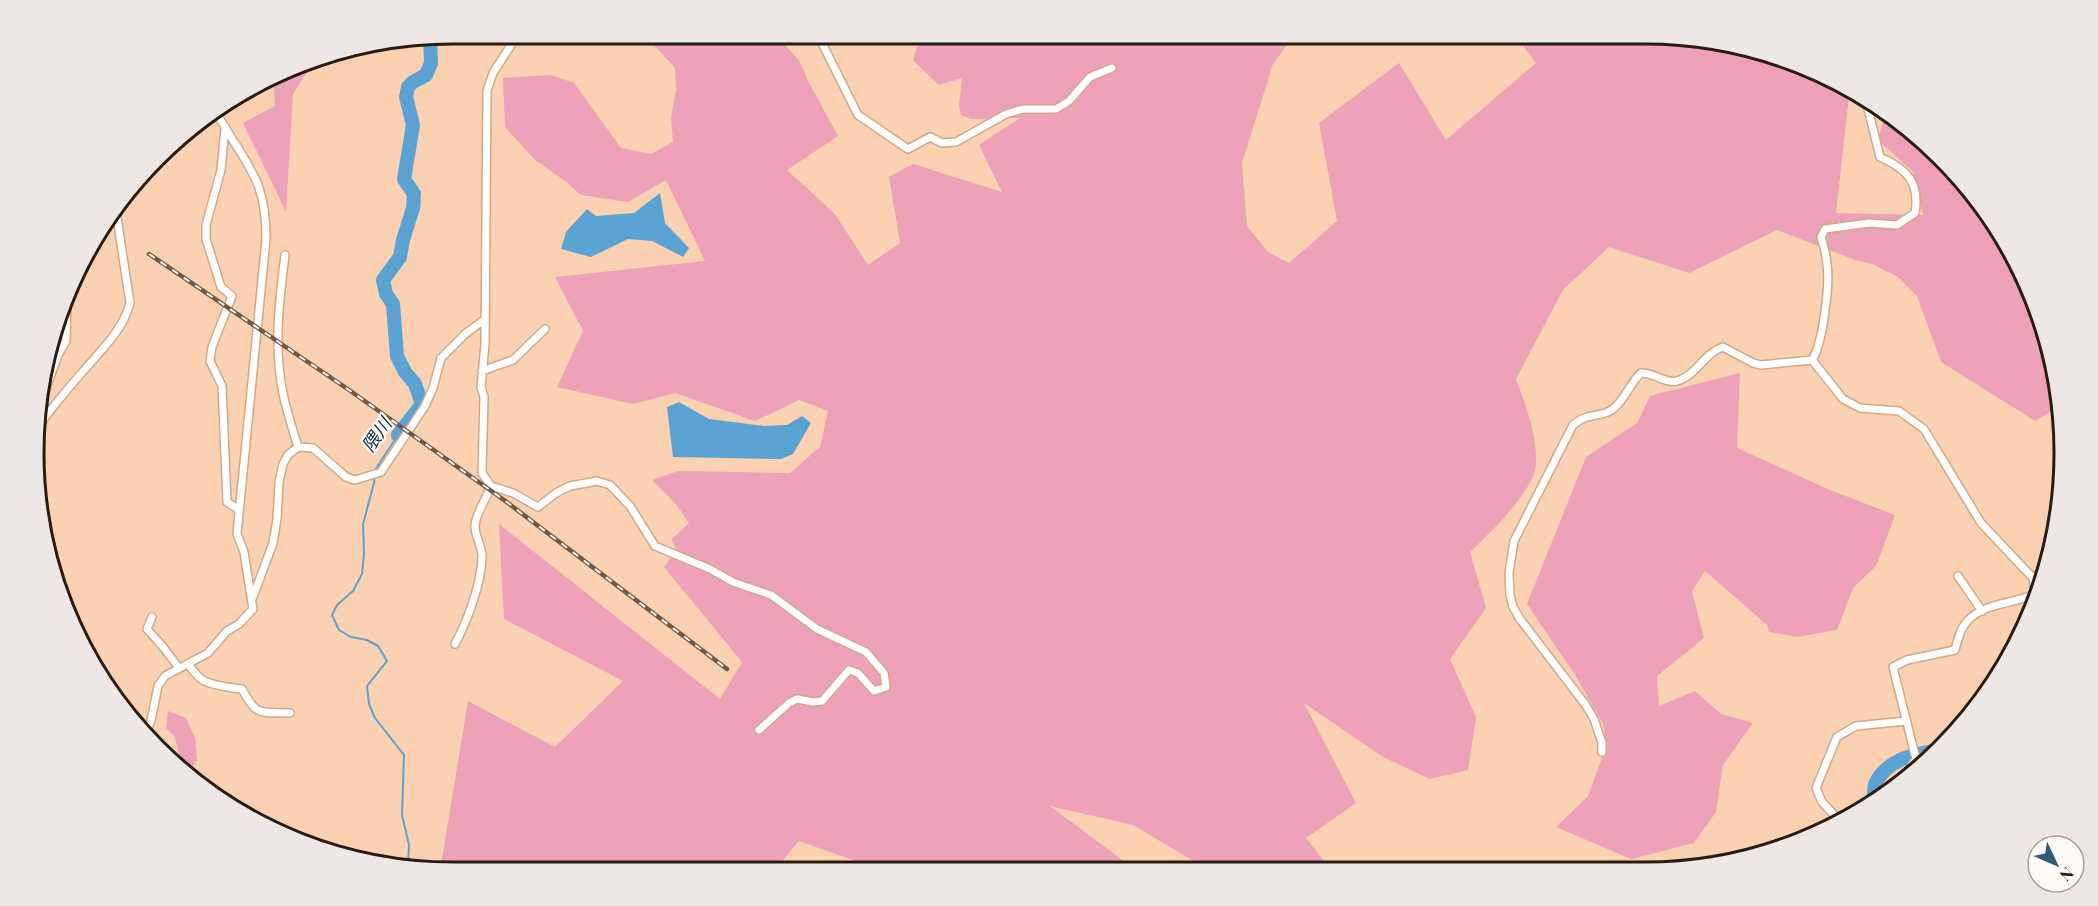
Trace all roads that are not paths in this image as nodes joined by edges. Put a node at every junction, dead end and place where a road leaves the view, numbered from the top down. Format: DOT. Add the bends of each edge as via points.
graph roads {
  1 [pos="512,44"];
  2 [pos="822,44"];
  3 [pos="1113,68"];
  4 [pos="1868,110"];
  5 [pos="218,118"];
  6 [pos="225,128"];
  7 [pos="117,219"];
  8 [pos="285,255"];
  9 [pos="67,315"];
  10 [pos="484,320"];
  11 [pos="545,329"];
  12 [pos="1812,360"];
  13 [pos="482,370"];
  14 [pos="51,376"];
  15 [pos="45,418"];
  16 [pos="298,447"];
  17 [pos="491,486"];
  18 [pos="238,509"];
  19 [pos="1958,576"];
  20 [pos="2036,576"];
  21 [pos="2033,578"];
  22 [pos="2034,582"];
  23 [pos="2028,598"];
  24 [pos="252,600"];
  25 [pos="1982,611"];
  26 [pos="152,617"];
  27 [pos="455,644"];
  28 [pos="187,664"];
  29 [pos="179,668"];
  30 [pos="290,713"];
  31 [pos="1906,721"];
  32 [pos="148,727"];
  33 [pos="759,730"];
  34 [pos="1602,752"];
  35 [pos="1914,754"];
  36 [pos="1921,756"];
  37 [pos="1909,766"];
  38 [pos="1835,816"];
  1 -- 10 [label="street" via="487,91"];
  2 -- 3 [label="street" via="858,115 908,149 930,137 956,142 1006,114 1023,109 1056,109 1090,78"];
  4 -- 12 [label="street" via="1880,157 1908,173 1917,200 1915,213 1897,225 1869,223 1826,229 1821,237 1828,267 1824,318 1818,352"];
  5 -- 6 [label="street"];
  6 -- 18 [label="street" via="256,176 266,217"];
  6 -- 18 [label="street" via="221,170 206,239 221,287 232,296 212,346 210,362 222,386 227,502"];
  7 -- 15 [label="street" via="130,303 126,317"];
  8 -- 16 [label="street" via="277,322 280,369"];
  9 -- 14 [label="street" via="66,341"];
  10 -- 13 [label="street"];
  10 -- 16 [label="street" via="441,358 425,406 381,472 356,480 346,477 313,448"];
  11 -- 13 [label="street" via="513,360"];
  12 -- 21 [label="street" via="1843,399 1860,408 1899,411 1924,429 1981,523"];
  12 -- 34 [label="street" via="1761,365 1723,347 1679,380 1641,373 1614,408 1582,418 1569,431 1514,541 1510,595 1520,619 1594,719"];
  13 -- 17 [label="street" via="482,473"];
  16 -- 24 [label="street" via="283,464 273,543"];
  17 -- 27 [label="street" via="475,521 483,554 478,582"];
  17 -- 33 [label="street" via="538,507 570,486 597,481 610,485 630,506 655,546 771,595 817,629 866,652 884,673 886,687 874,691 858,673 849,670 822,700 797,699"];
  18 -- 24 [label="street" via="237,534"];
  19 -- 25 [label="street"];
  20 -- 21 [label="street"];
  21 -- 22 [label="street"];
  23 -- 25 [label="street"];
  24 -- 28 [label="street" via="253,609 239,624 227,631 208,653"];
  25 -- 31 [label="street" via="1963,626 1955,650 1907,660 1893,667"];
  26 -- 29 [label="street" via="147,629"];
  28 -- 29 [label="street"];
  28 -- 30 [label="street" via="201,679 243,689 257,711"];
  29 -- 32 [label="street" via="165,676 158,686"];
  31 -- 35 [label="street"];
  31 -- 38 [label="street" via="1856,726 1837,737 1816,788"];
  35 -- 36 [label="street"];
  35 -- 37 [label="street"];
}
